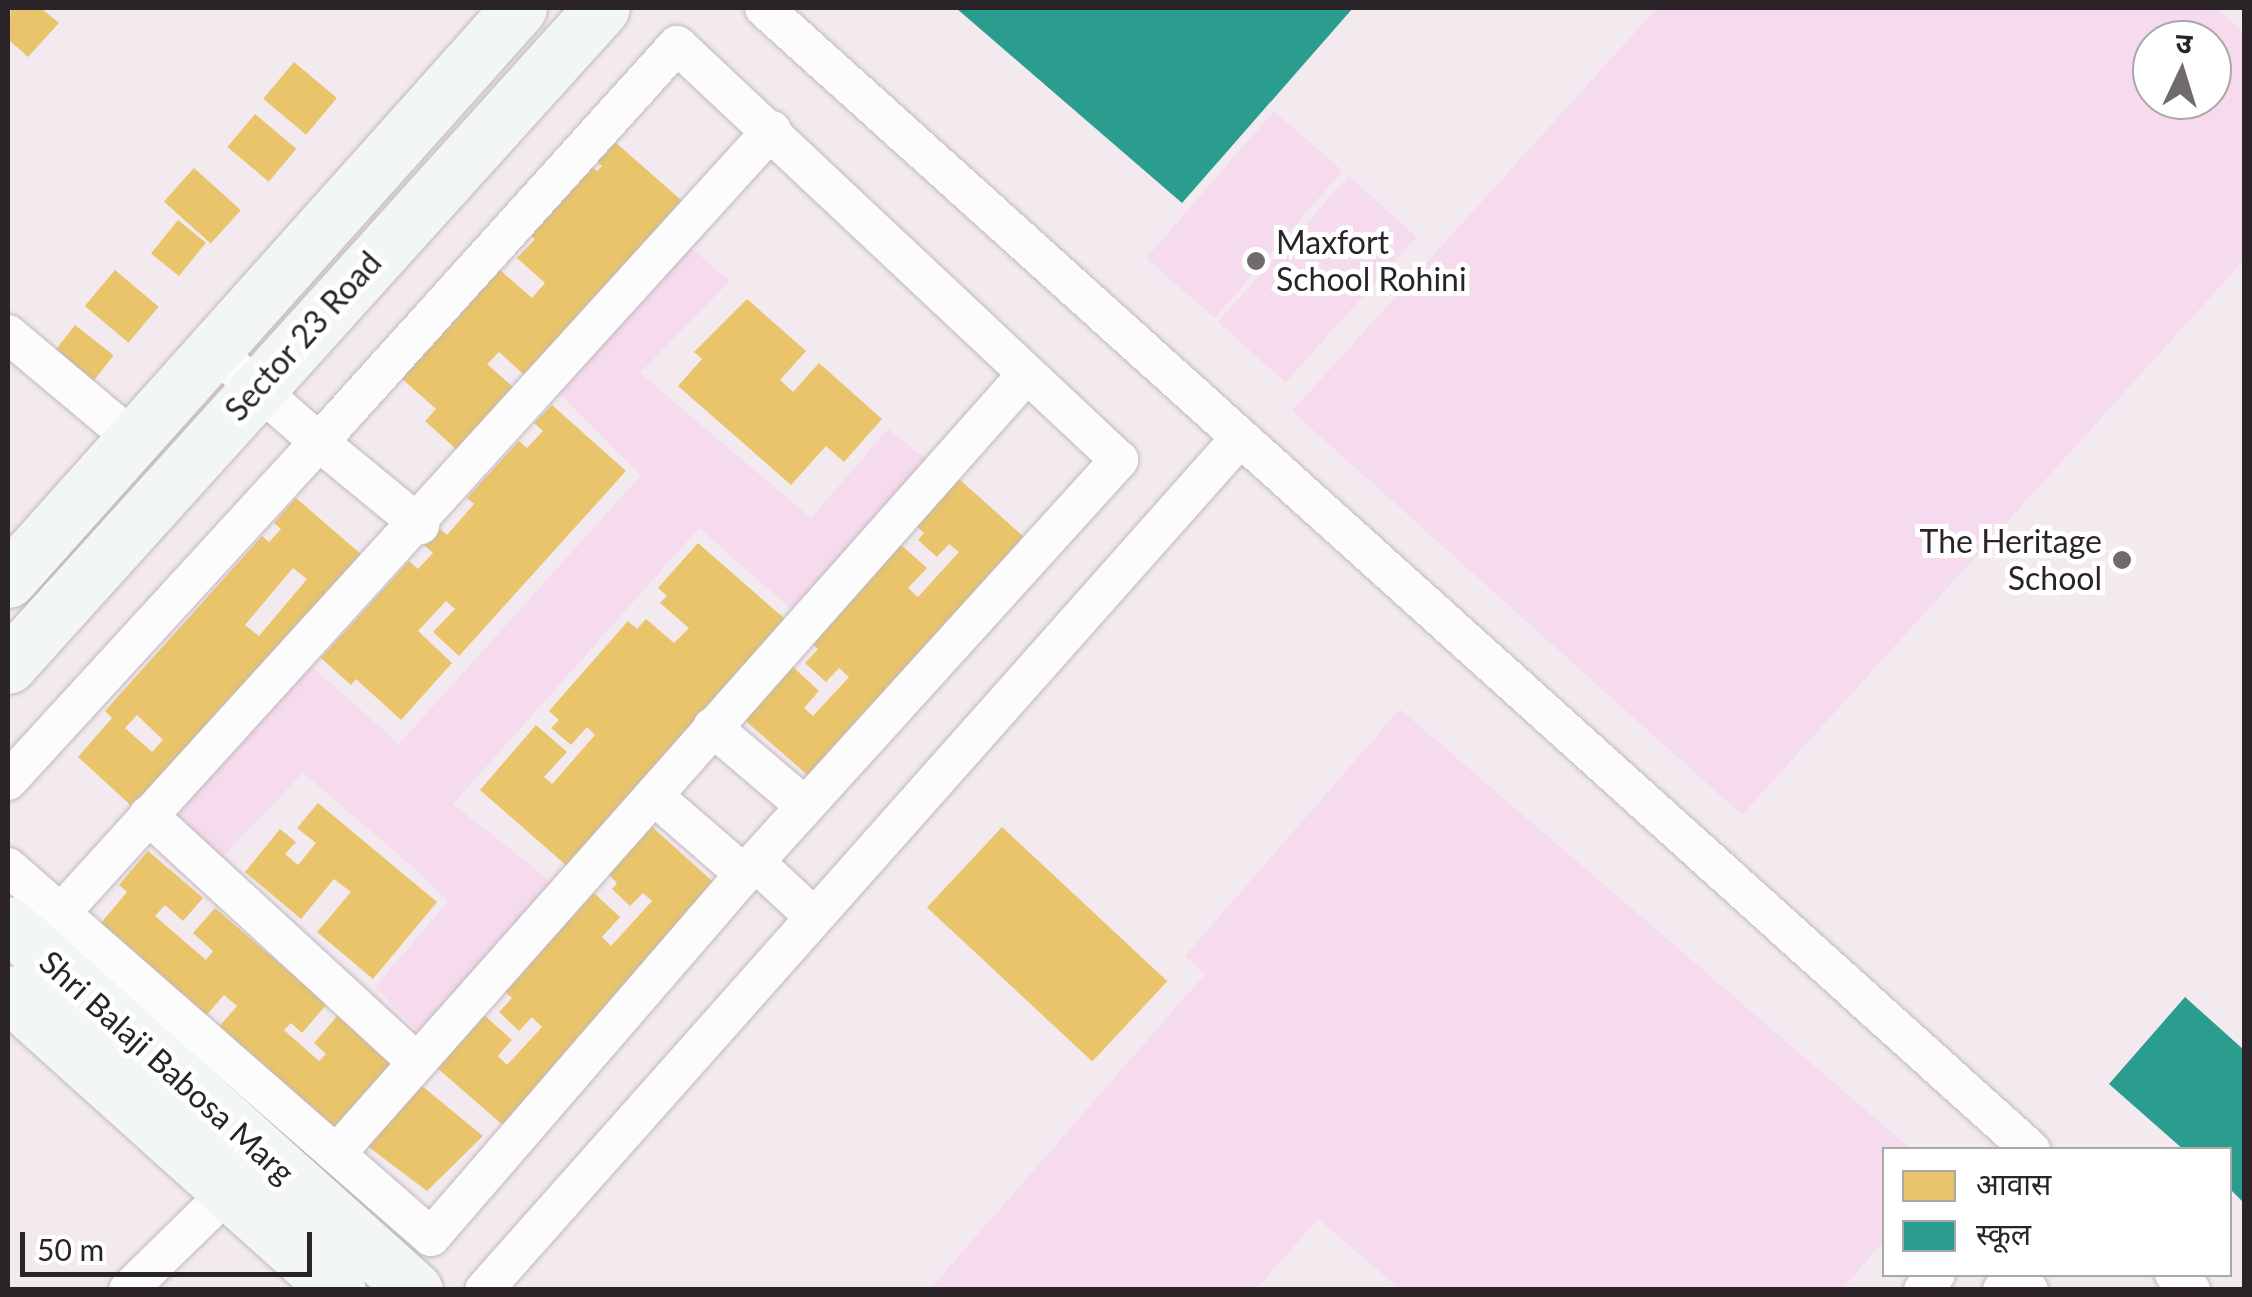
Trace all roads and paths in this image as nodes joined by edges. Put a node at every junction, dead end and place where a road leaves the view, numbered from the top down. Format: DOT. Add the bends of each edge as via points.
graph roads {
  1 [pos="518,8"];
  2 [pos="602,8"];
  3 [pos="764,8"];
  4 [pos="772,130"];
  5 [pos="8,334"];
  6 [pos="212,350"];
  7 [pos="1025,376"];
  8 [pos="254,389"];
  9 [pos="132,439"];
  10 [pos="1239,439"];
  11 [pos="319,442"];
  12 [pos="420,525"];
  13 [pos="8,580"];
  14 [pos="8,666"];
  15 [pos="712,727"];
  16 [pos="8,781"];
  17 [pos="654,796"];
  18 [pos="806,806"];
  19 [pos="148,816"];
  20 [pos="8,868"];
  21 [pos="750,868"];
  22 [pos="812,916"];
  23 [pos="34,919"];
  24 [pos="8,994"];
  25 [pos="414,1060"];
  26 [pos="2029,1147"];
  27 [pos="337,1153"];
  28 [pos="228,1191"];
  29 [pos="128,1290"];
  30 [pos="338,1290"];
  31 [pos="416,1290"];
  32 [pos="484,1290"];
  33 [pos="2002,1290"];
  34 [pos="2029,1290"];
  1 -- 6 [label="street, Sector 23 Road"];
  2 -- 8 [label="street, Sector 23 Road"];
  3 -- 10 [label="street"];
  4 -- 7 [label="street"];
  4 -- 11 [label="street" via="677,45"];
  4 -- 12 [label="street"];
  5 -- 9 [label="street"];
  6 -- 8 [label="street"];
  6 -- 9 [label="street, Sector 23 Road"];
  7 -- 15 [label="street"];
  7 -- 18 [label="street" via="1119,460"];
  8 -- 11 [label="street"];
  8 -- 14 [label="street, Sector 23 Road"];
  9 -- 13 [label="street, Sector 23 Road"];
  10 -- 22 [label="street"];
  10 -- 26 [label="street"];
  11 -- 12 [label="street"];
  11 -- 16 [label="street"];
  12 -- 19 [label="street"];
  15 -- 17 [label="street"];
  15 -- 18 [label="street"];
  17 -- 21 [label="street"];
  17 -- 25 [label="street"];
  18 -- 21 [label="street"];
  19 -- 23 [label="street"];
  19 -- 25 [label="street"];
  20 -- 23 [label="street"];
  21 -- 22 [label="street"];
  21 -- 27 [label="street" via="430,1237"];
  22 -- 32 [label="street"];
  23 -- 27 [label="street"];
  23 -- 31 [label="street, Shri Balaji Babosa Marg"];
  24 -- 28 [label="street, Shri Balaji Babosa Marg"];
  25 -- 27 [label="street"];
  28 -- 29 [label="street"];
  28 -- 30 [label="street, Shri Balaji Babosa Marg"];
  33 -- 34 [label="street"];
}
